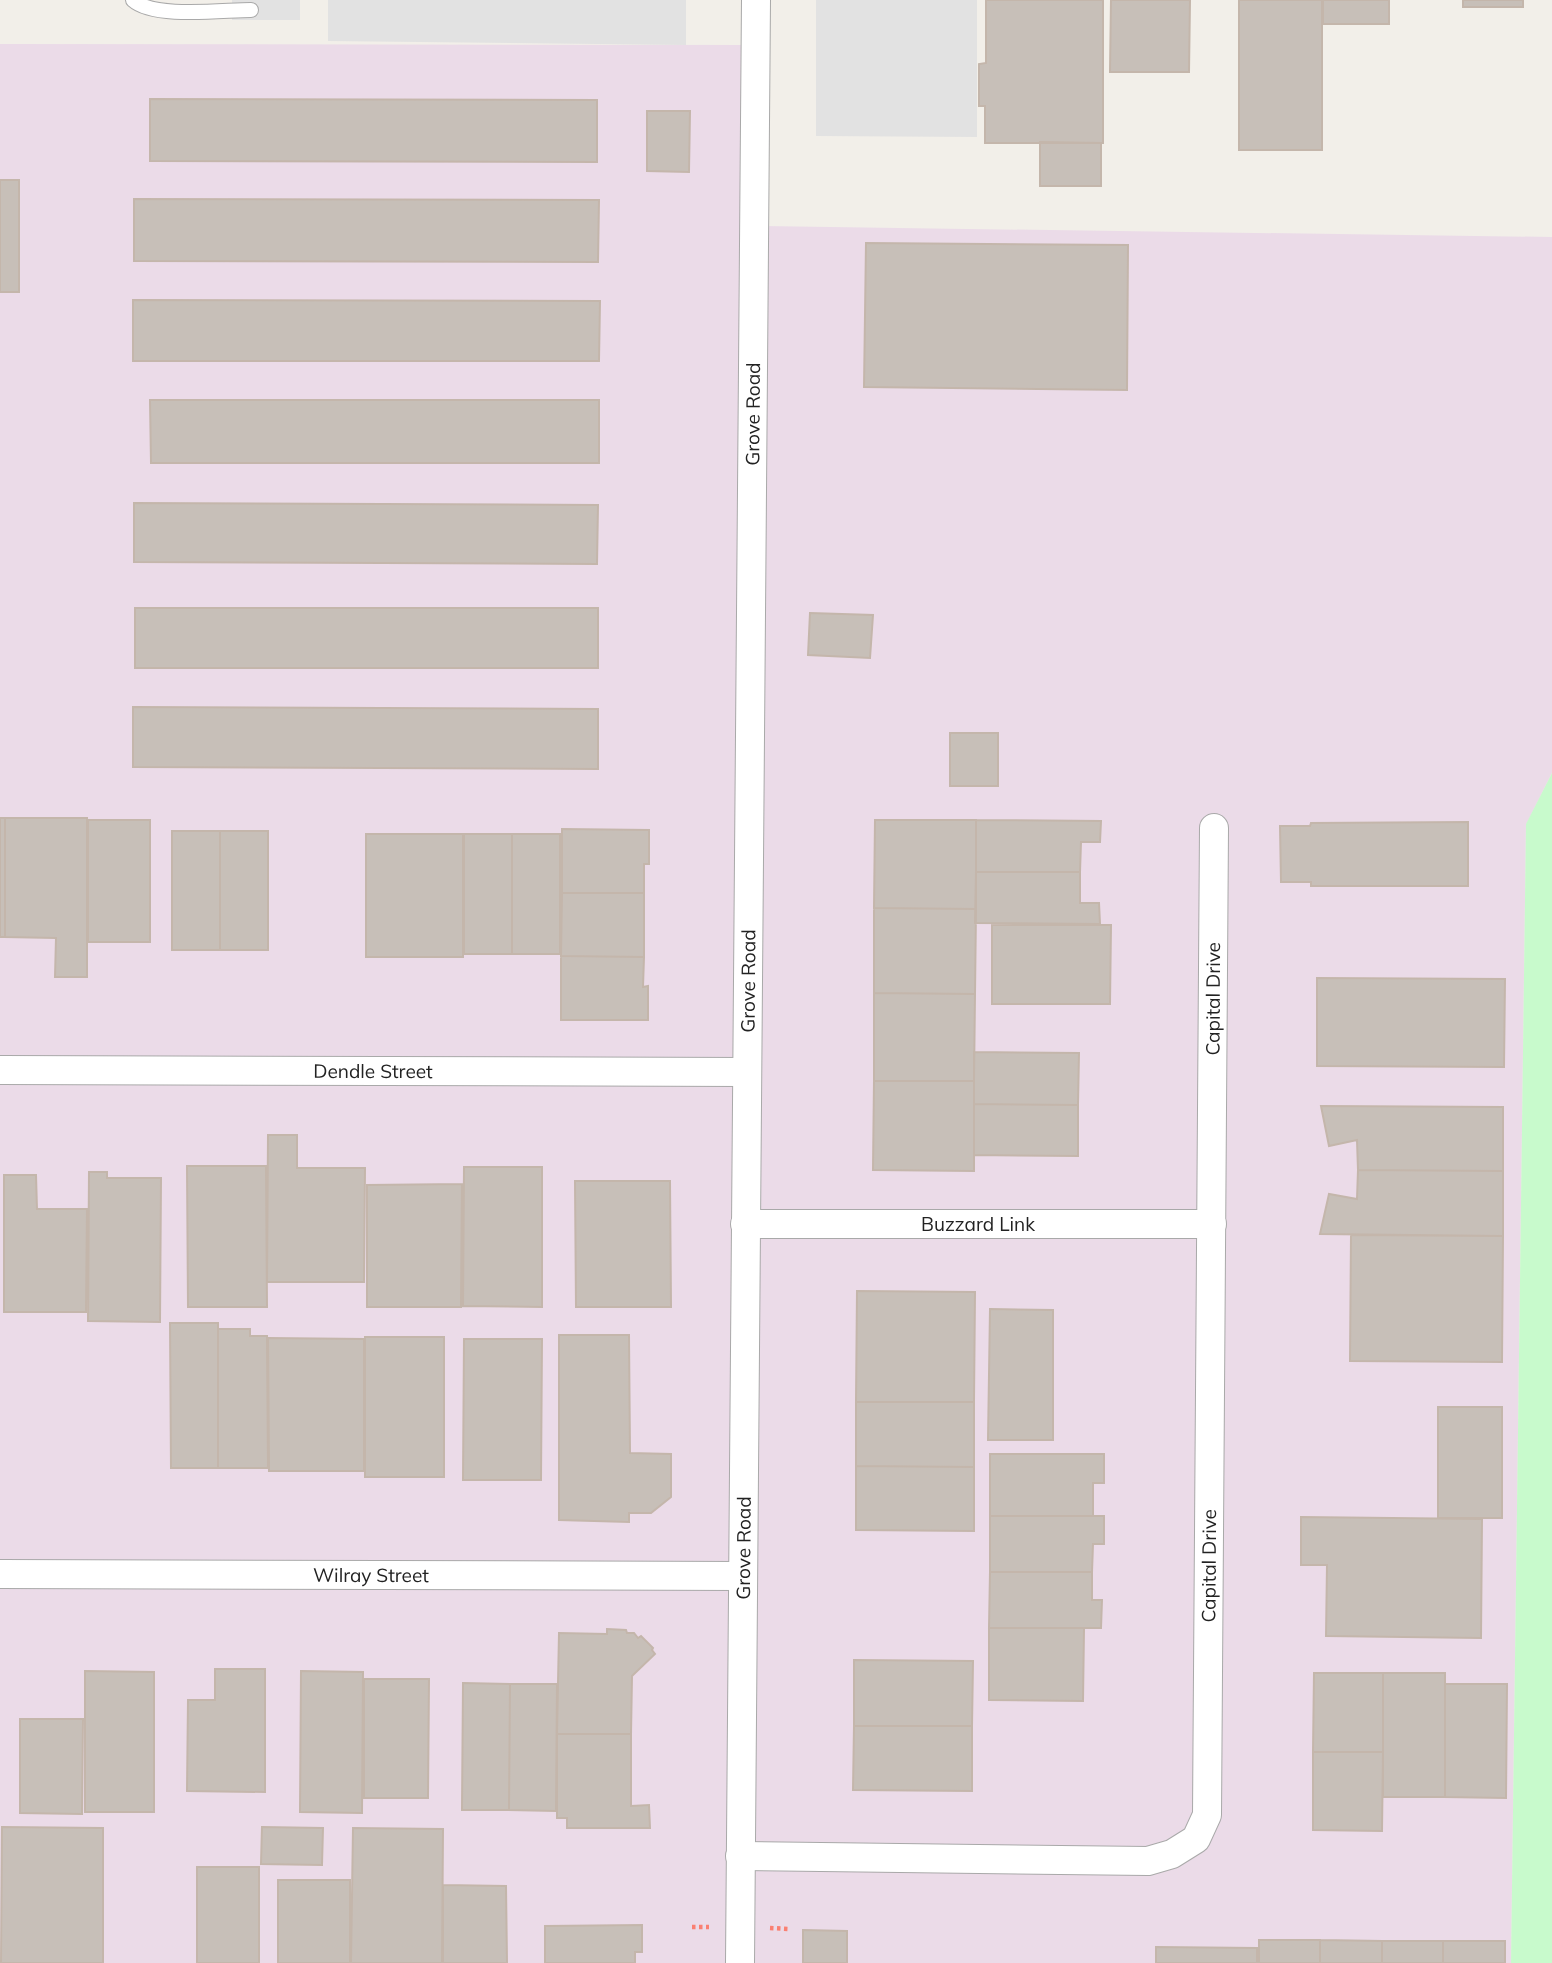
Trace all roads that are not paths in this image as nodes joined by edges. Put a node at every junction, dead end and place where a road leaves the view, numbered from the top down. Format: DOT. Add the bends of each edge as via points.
graph roads {
  1 [pos="133,0"];
  2 [pos="755,0"];
  3 [pos="251,10"];
  4 [pos="1214,828"];
  5 [pos="0,1070"];
  6 [pos="746,1072"];
  7 [pos="745,1224"];
  8 [pos="1212,1224"];
  9 [pos="0,1574"];
  10 [pos="743,1576"];
  11 [pos="740,1856"];
  12 [pos="740,1963"];
  1 -- 3 [label="lane" via="163,10"];
  2 -- 6 [label="street, Grove Road"];
  4 -- 8 [label="street, Capital Drive"];
  5 -- 6 [label="street, Dendle Street"];
  6 -- 7 [label="street, Grove Road"];
  7 -- 8 [label="street, Buzzard Link"];
  7 -- 10 [label="street, Grove Road"];
  8 -- 11 [label="street, Capital Drive" via="1207,1815 1196,1839 1172,1854 1148,1860"];
  9 -- 10 [label="street, Wilray Street"];
  10 -- 11 [label="street, Grove Road"];
  11 -- 12 [label="street, Grove Road"];
}
